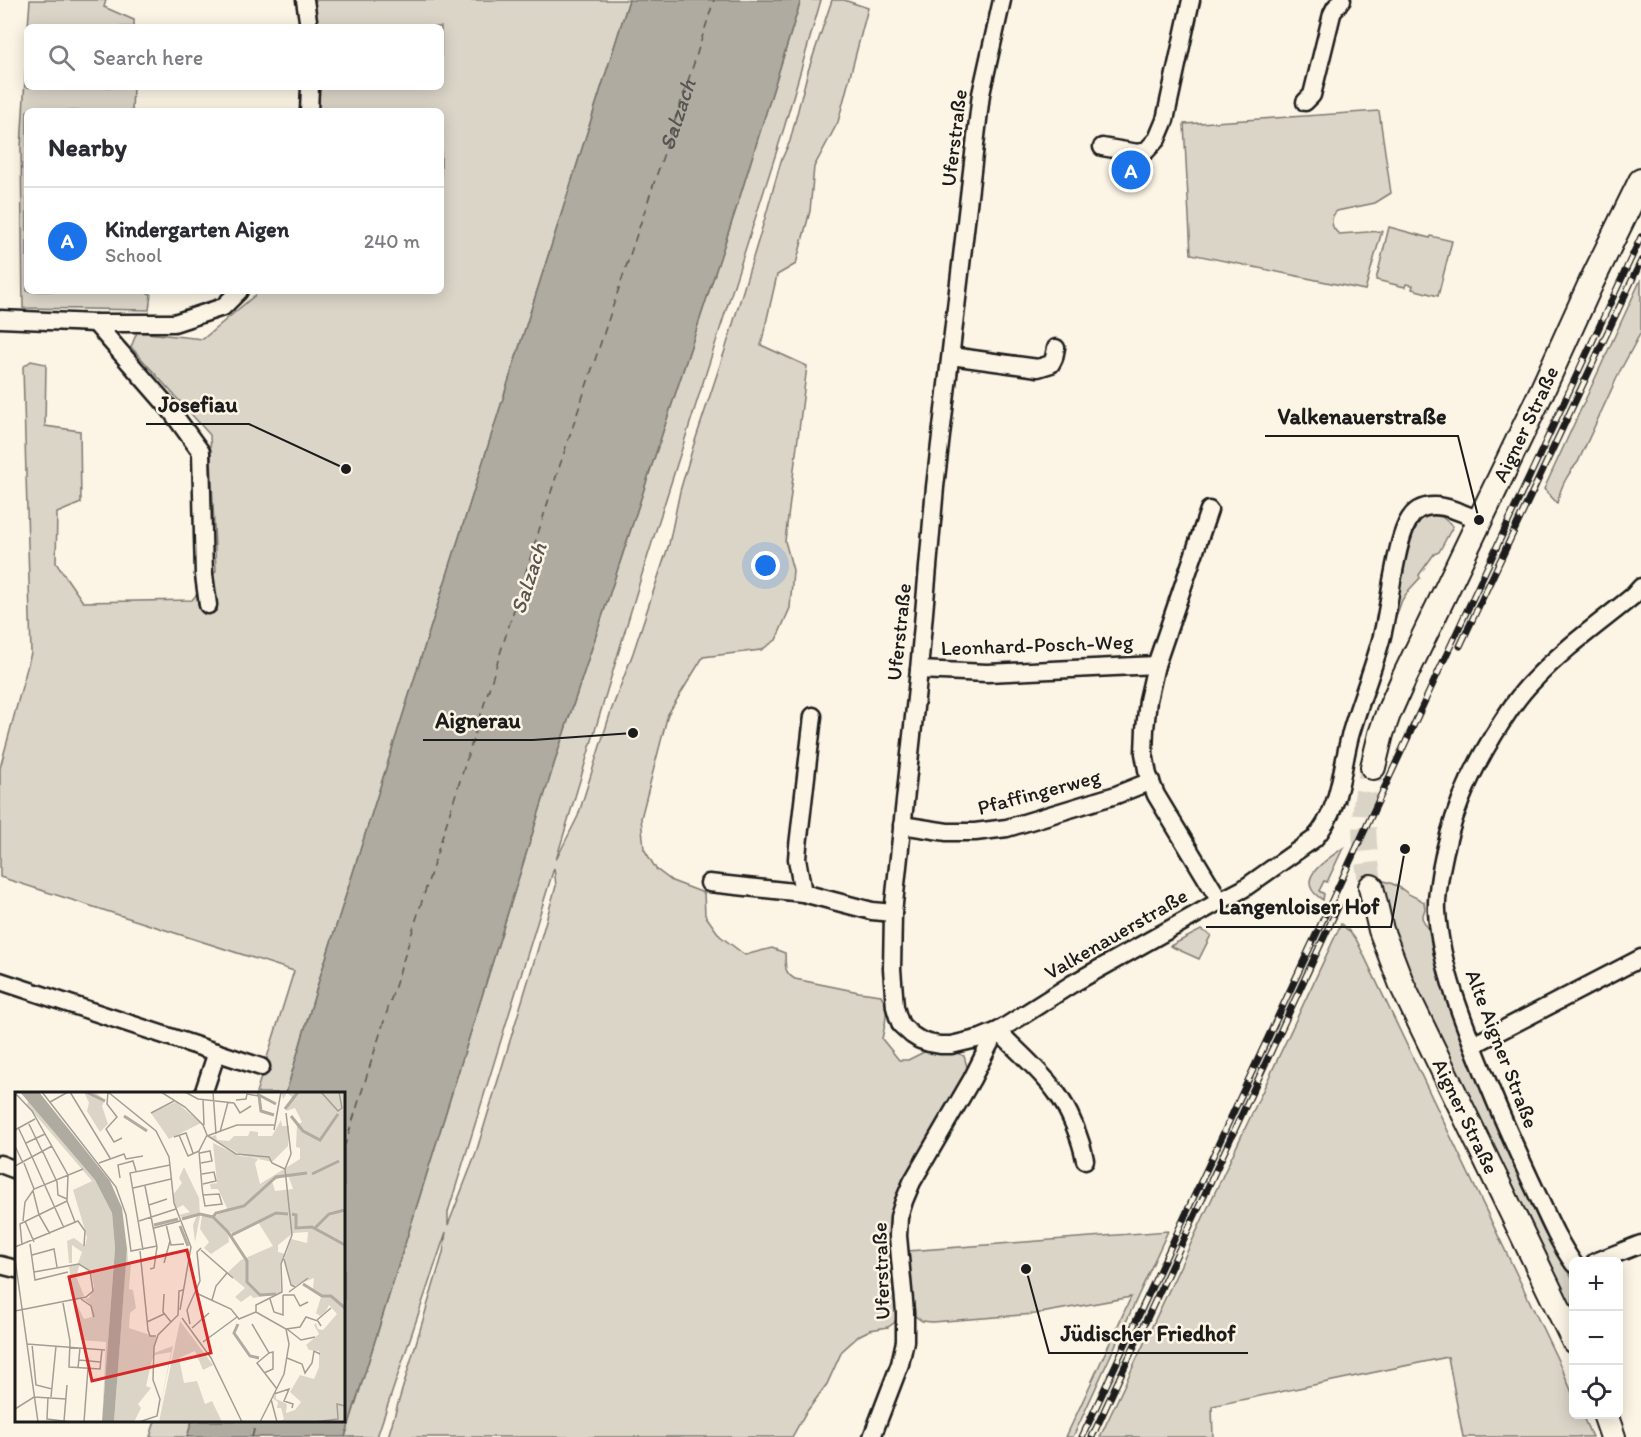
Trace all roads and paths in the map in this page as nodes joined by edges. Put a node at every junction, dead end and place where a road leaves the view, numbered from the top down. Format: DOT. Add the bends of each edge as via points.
graph roads {
  1 [pos="305,0"];
  2 [pos="1002,0"];
  3 [pos="1191,0"];
  4 [pos="1342,0"];
  5 [pos="309,24"];
  6 [pos="310,90"];
  7 [pos="1305,102"];
  8 [pos="309,108"];
  9 [pos="1102,147"];
  10 [pos="1641,181"];
  11 [pos="235,294"];
  12 [pos="0,318"];
  13 [pos="95,323"];
  14 [pos="1056,348"];
  15 [pos="951,356"];
  16 [pos="1209,510"];
  17 [pos="1479,520"];
  18 [pos="1638,595"];
  19 [pos="208,604"];
  20 [pos="1156,665"];
  21 [pos="919,670"];
  22 [pos="813,716"];
  23 [pos="1373,766"];
  24 [pos="1151,781"];
  25 [pos="902,825"];
  26 [pos="710,883"];
  27 [pos="1371,887"];
  28 [pos="803,893"];
  29 [pos="1220,901"];
  30 [pos="893,913"];
  31 [pos="1641,958"];
  32 [pos="0,981"];
  33 [pos="998,1032"];
  34 [pos="951,1045"];
  35 [pos="1473,1045"];
  36 [pos="217,1052"];
  37 [pos="261,1067"];
  38 [pos="972,1079"];
  39 [pos="204,1092"];
  40 [pos="1085,1160"];
  41 [pos="0,1164"];
  42 [pos="15,1170"];
  43 [pos="1641,1244"];
  44 [pos="1569,1257"];
  45 [pos="1608,1257"];
  46 [pos="0,1265"];
  47 [pos="15,1269"];
  48 [pos="1569,1331"];
  49 [pos="1607,1419"];
  50 [pos="872,1437"];
  51 [pos="1613,1437"];
  1 -- 5 [label="street"];
  2 -- 15 [label="street, Uferstraße" via="981,94"];
  3 -- 9 [label="street" via="1165,120 1157,139 1146,151 1138,153"];
  4 -- 7 [label="street" via="1332,14 1312,95"];
  6 -- 8 [label="street"];
  10 -- 17 [label="main road, Aigner Straße"];
  11 -- 13 [label="street" via="223,307 174,323"];
  12 -- 13 [label="street"];
  13 -- 19 [label="street" via="169,408 201,452"];
  14 -- 15 [label="street" via="1051,364 1038,368"];
  15 -- 21 [label="street, Uferstraße"];
  16 -- 20 [label="street, Leonhard-Posch-Weg"];
  17 -- 23 [label="main road, Aigner Straße" via="1388,714"];
  17 -- 29 [label="street, Valkenauerstraße" via="1428,506 1410,516 1396,558 1381,639 1329,819 1309,843 1243,890"];
  18 -- 35 [label="street, Alte Aigner Straße" via="1550,665 1515,702 1470,777 1455,814 1443,860 1437,909 1442,948"];
  20 -- 21 [label="street, Leonhard-Posch-Weg" via="987,673"];
  20 -- 24 [label="street, Leonhard-Posch-Weg" via="1144,740"];
  21 -- 25 [label="street, Uferstraße"];
  22 -- 28 [label="street" via="798,846"];
  24 -- 25 [label="street, Pfaffingerweg" via="1006,828 947,832"];
  24 -- 29 [label="street, Leonhard-Posch-Weg"];
  25 -- 30 [label="street, Uferstraße"];
  26 -- 28 [label="street"];
  27 -- 48 [label="main road, Aigner Straße" via="1396,970"];
  28 -- 30 [label="street"];
  29 -- 33 [label="street, Valkenauerstraße" via="1071,984"];
  30 -- 34 [label="street, Uferstraße" via="892,969 898,1017 907,1031 920,1040"];
  31 -- 35 [label="street"];
  32 -- 36 [label="street"];
  33 -- 34 [label="street, Uferstraße"];
  33 -- 38 [label="street, Uferstraße"];
  33 -- 40 [label="street" via="1060,1097"];
  34 -- 38 [label="street" via="968,1054"];
  35 -- 44 [label="street, Alte Aigner Straße" via="1516,1149"];
  36 -- 37 [label="street"];
  36 -- 39 [label="street"];
  38 -- 50 [label="street, Uferstraße" via="912,1182 901,1210 898,1236 905,1341"];
  41 -- 42 [label="street"];
  43 -- 45 [label="street"];
  46 -- 47 [label="street"];
  49 -- 51 [label="main road"];
}
